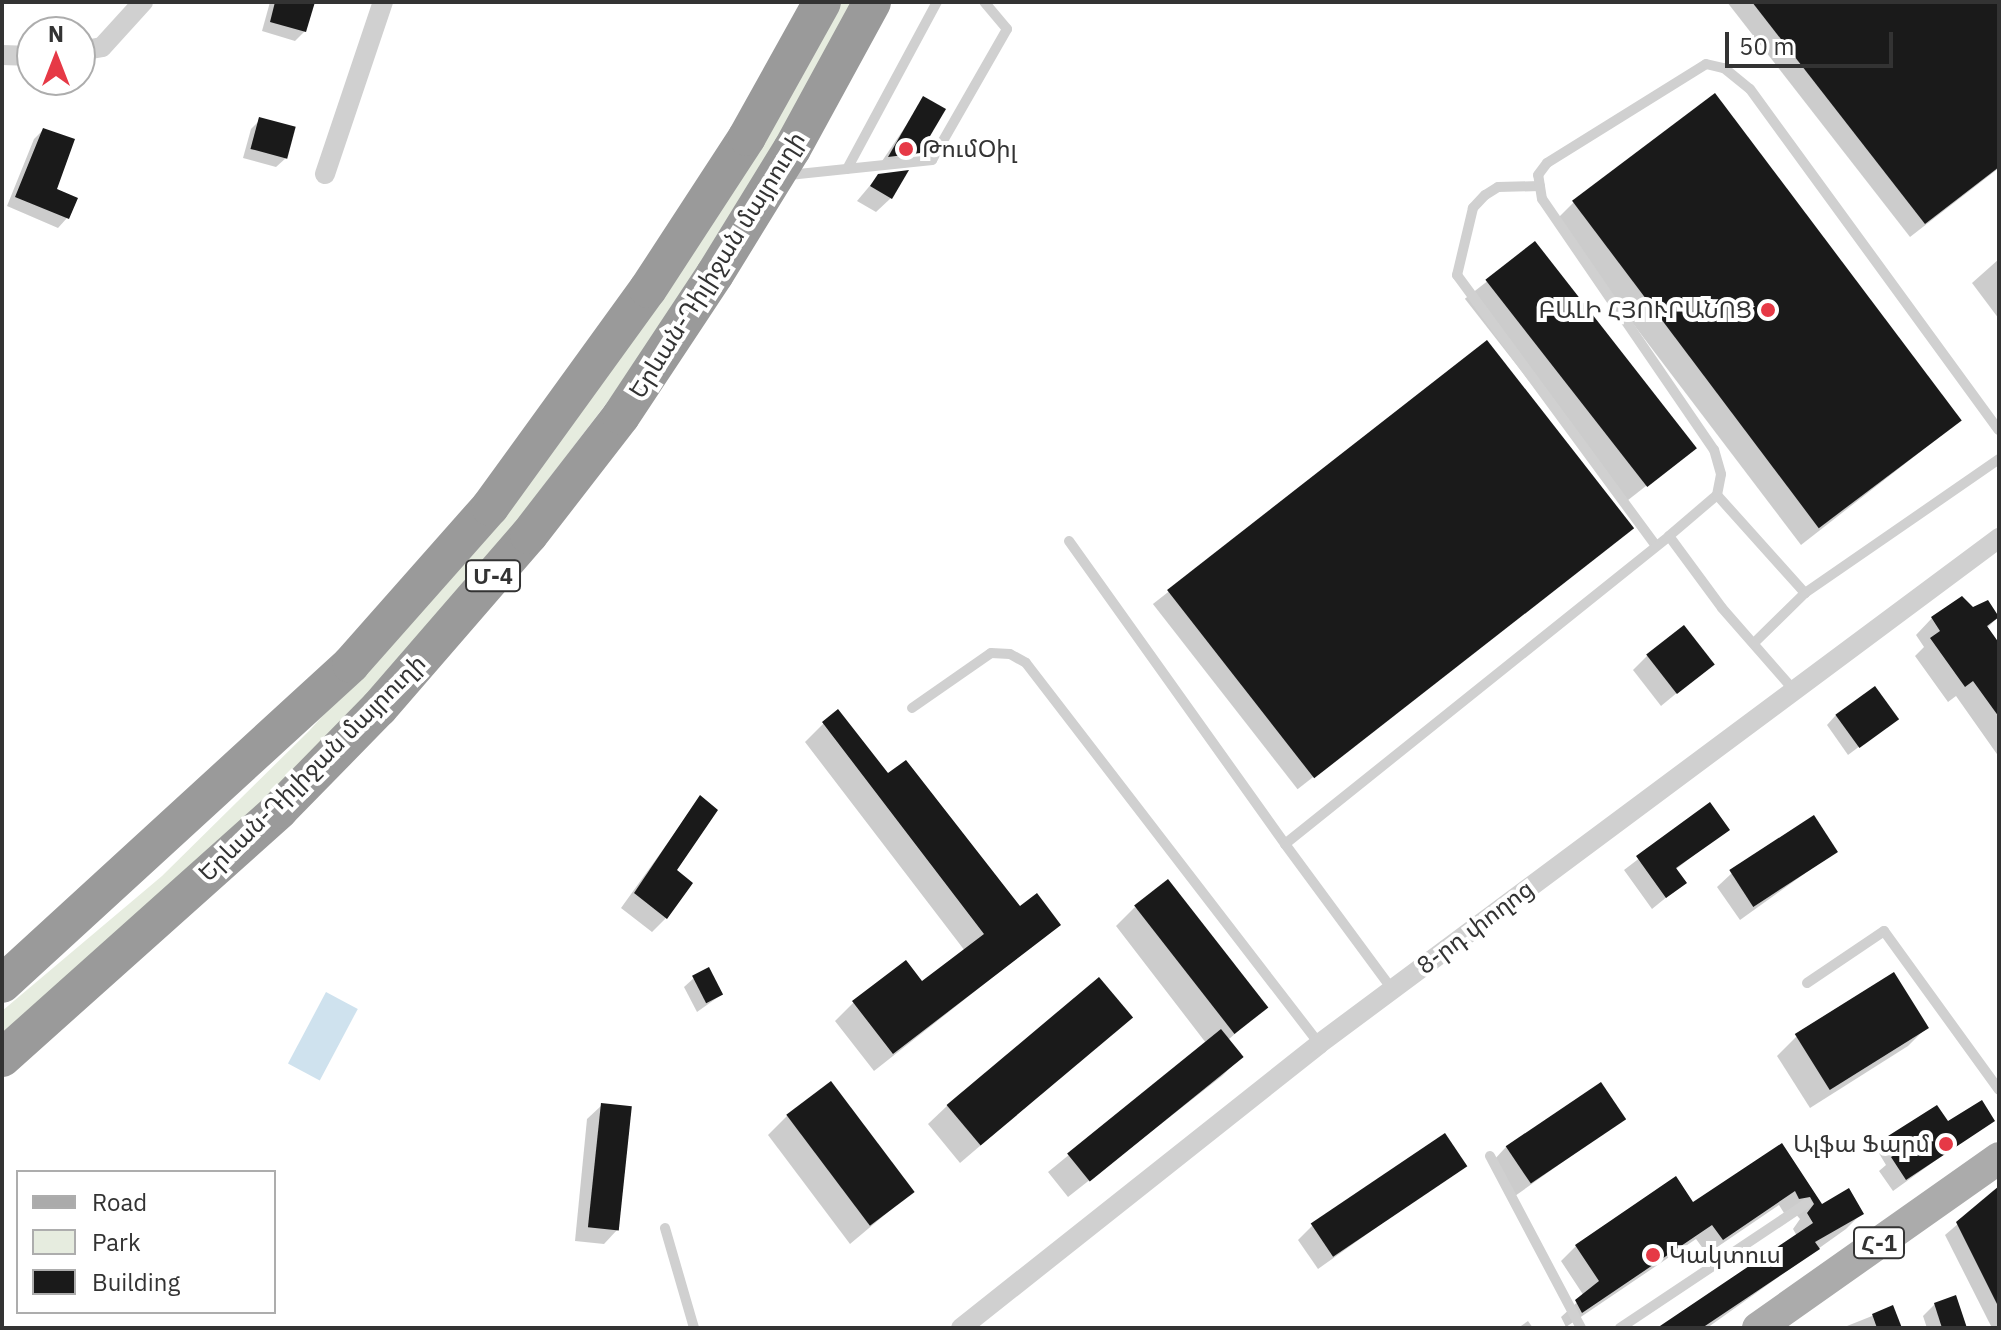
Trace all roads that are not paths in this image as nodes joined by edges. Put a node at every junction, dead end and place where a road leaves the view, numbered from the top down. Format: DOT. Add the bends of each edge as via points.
graph roads {
  1 [pos="143,2"];
  2 [pos="383,2"];
  3 [pos="822,2"];
  4 [pos="872,2"];
  5 [pos="937,2"];
  6 [pos="984,2"];
  7 [pos="96,48"];
  8 [pos="847,169"];
  9 [pos="325,174"];
  10 [pos="775,176"];
  11 [pos="1540,186"];
  12 [pos="1999,430"];
  13 [pos="1999,459"];
  14 [pos="1717,495"];
  15 [pos="1669,536"];
  16 [pos="1999,538"];
  17 [pos="1069,541"];
  18 [pos="1656,546"];
  19 [pos="1805,593"];
  20 [pos="1755,642"];
  21 [pos="1793,689"];
  22 [pos="912,708"];
  23 [pos="1285,844"];
  24 [pos="1807,983"];
  25 [pos="2,984"];
  26 [pos="1392,989"];
  27 [pos="1319,1044"];
  28 [pos="2,1058"];
  29 [pos="1999,1090"];
  30 [pos="1490,1156"];
  31 [pos="1999,1158"];
  32 [pos="1806,1204"];
  33 [pos="665,1228"];
  34 [pos="694,1328"];
  35 [pos="961,1328"];
  36 [pos="1581,1328"];
  37 [pos="1620,1328"];
  38 [pos="1758,1328"];
  1 -- 7 [label="street"];
  2 -- 9 [label="street"];
  3 -- 25 [label="highway, Երևան-Դիլիջան մայրուղի / Մ-4" via="747,137 656,277 490,507 351,664"];
  4 -- 10 [label="highway, Երևան-Դիլիջան մայրուղի / Մ-4"];
  5 -- 8 [label="lane"];
  6 -- 8 [label="lane" via="1007,29 932,160"];
  8 -- 10 [label="lane"];
  10 -- 28 [label="highway, Երևան-Դիլիջան մայրուղի / Մ-4" via="621,416 529,535 379,708 267,820"];
  11 -- 12 [label="lane" via="1538,175 1547,163 1706,64 1724,68 1750,89"];
  11 -- 14 [label="lane" via="1542,199 1714,450 1721,474"];
  11 -- 18 [label="lane" via="1498,187 1485,195 1473,208 1457,275"];
  13 -- 19 [label="lane"];
  14 -- 15 [label="lane"];
  14 -- 19 [label="lane"];
  15 -- 18 [label="lane"];
  15 -- 20 [label="lane" via="1722,608"];
  16 -- 21 [label="street, 8-րդ փողոց"];
  17 -- 23 [label="lane"];
  18 -- 23 [label="lane"];
  19 -- 20 [label="lane"];
  20 -- 21 [label="lane"];
  21 -- 26 [label="street, 8-րդ փողոց"];
  22 -- 27 [label="lane" via="991,653 1010,654 1026,663"];
  23 -- 26 [label="lane"];
  24 -- 29 [label="lane" via="1884,931"];
  26 -- 27 [label="street, 8-րդ փողոց"];
  27 -- 35 [label="street, 8-րդ փողոց"];
  30 -- 36 [label="lane"];
  31 -- 38 [label="main road, Հ-1"];
  32 -- 37 [label="lane"];
  33 -- 34 [label="lane"];
}
